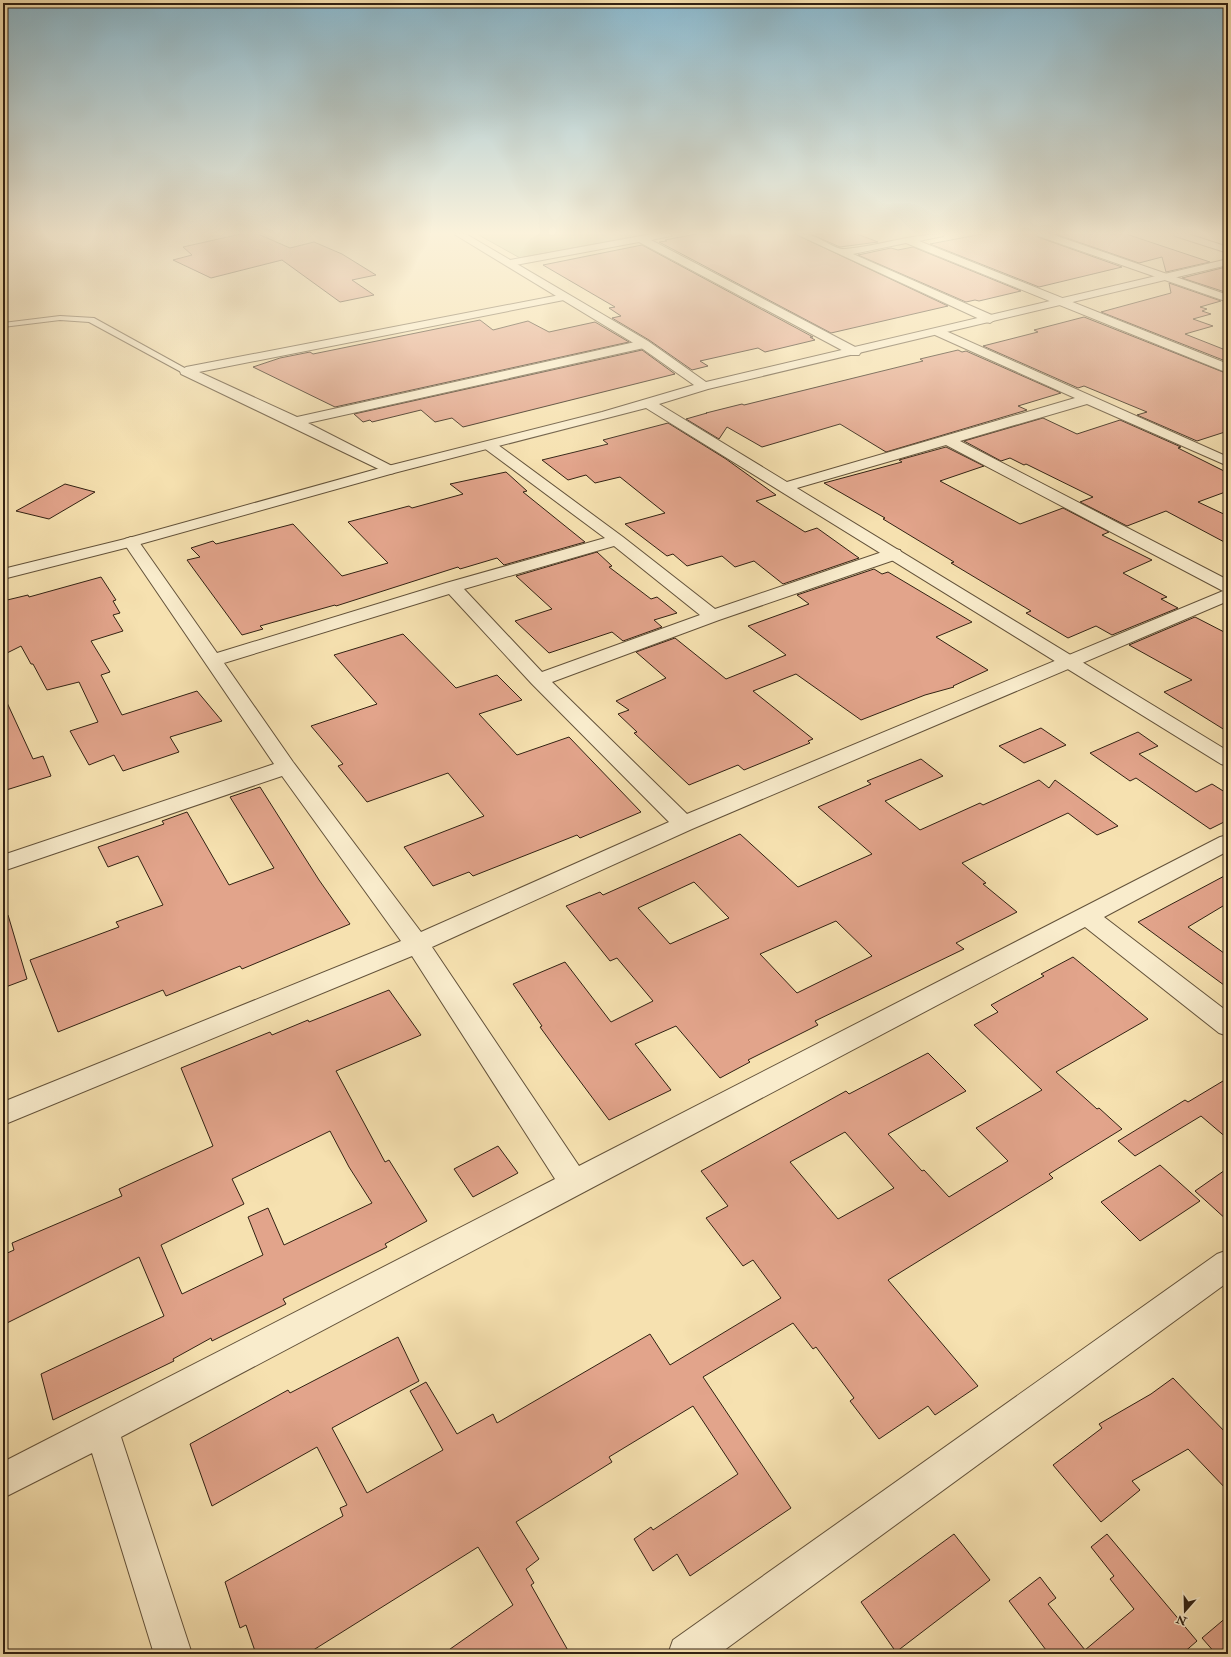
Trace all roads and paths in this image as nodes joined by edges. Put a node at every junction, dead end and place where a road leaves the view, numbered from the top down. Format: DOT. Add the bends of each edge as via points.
graph roads {
  1 [pos="492,311"];
  2 [pos="589,311"];
  3 [pos="778,311"];
  4 [pos="973,311"];
  5 [pos="1022,311"];
  6 [pos="1083,311"];
  7 [pos="990,319"];
  8 [pos="3,326"];
  9 [pos="939,332"];
  10 [pos="644,344"];
  11 [pos="855,352"];
  12 [pos="1228,369"];
  13 [pos="186,371"];
  14 [pos="704,386"];
  15 [pos="1088,399"];
  16 [pos="648,403"];
  17 [pos="295,422"];
  18 [pos="948,440"];
  19 [pos="489,445"];
  20 [pos="1228,462"];
  21 [pos="389,470"];
  22 [pos="786,487"];
  23 [pos="617,540"];
  24 [pos="131,542"];
  25 [pos="894,554"];
  26 [pos="3,574"];
  27 [pos="452,587"];
  28 [pos="1228,587"];
  29 [pos="1228,594"];
  30 [pos="714,616"];
  31 [pos="213,660"];
  32 [pos="1070,663"];
  33 [pos="539,680"];
  34 [pos="1228,760"];
  35 [pos="286,767"];
  36 [pos="684,824"];
  37 [pos="1228,842"];
  38 [pos="3,863"];
  39 [pos="1086,915"];
  40 [pos="417,944"];
  41 [pos="1228,1026"];
  42 [pos="3,1114"];
  43 [pos="574,1183"];
  44 [pos="1228,1264"];
  45 [pos="102,1430"];
  46 [pos="3,1481"];
  47 [pos="173,1654"];
  48 [pos="687,1654"];
  1 -- 13 [label="street"];
  2 -- 10 [label="street"];
  3 -- 11 [label="street"];
  4 -- 7 [label="street"];
  5 -- 7 [label="street"];
  6 -- 12 [label="street"];
  7 -- 9 [label="street"];
  8 -- 13 [label="lane" via="60,318 91,320"];
  9 -- 11 [label="street"];
  9 -- 15 [label="street"];
  10 -- 14 [label="street"];
  10 -- 17 [label="street"];
  11 -- 14 [label="street"];
  13 -- 17 [label="street"];
  14 -- 16 [label="street"];
  15 -- 18 [label="street"];
  15 -- 20 [label="street"];
  16 -- 19 [label="street"];
  16 -- 22 [label="street"];
  17 -- 21 [label="street"];
  18 -- 22 [label="street"];
  18 -- 28 [label="street"];
  19 -- 21 [label="street"];
  19 -- 23 [label="street"];
  21 -- 24 [label="street"];
  22 -- 25 [label="street"];
  23 -- 27 [label="street"];
  23 -- 30 [label="street"];
  24 -- 26 [label="street"];
  24 -- 31 [label="street"];
  25 -- 30 [label="street"];
  25 -- 32 [label="street"];
  27 -- 31 [label="street"];
  27 -- 33 [label="street"];
  29 -- 32 [label="street"];
  30 -- 33 [label="street"];
  31 -- 35 [label="street"];
  32 -- 34 [label="street"];
  32 -- 36 [label="street"];
  33 -- 36 [label="street"];
  35 -- 38 [label="street"];
  35 -- 40 [label="street"];
  36 -- 40 [label="street"];
  37 -- 39 [label="street"];
  39 -- 41 [label="street"];
  39 -- 43 [label="street"];
  40 -- 42 [label="street"];
  40 -- 43 [label="street"];
  43 -- 45 [label="street"];
  44 -- 48 [label="street"];
  45 -- 46 [label="street"];
  45 -- 47 [label="street"];
}
